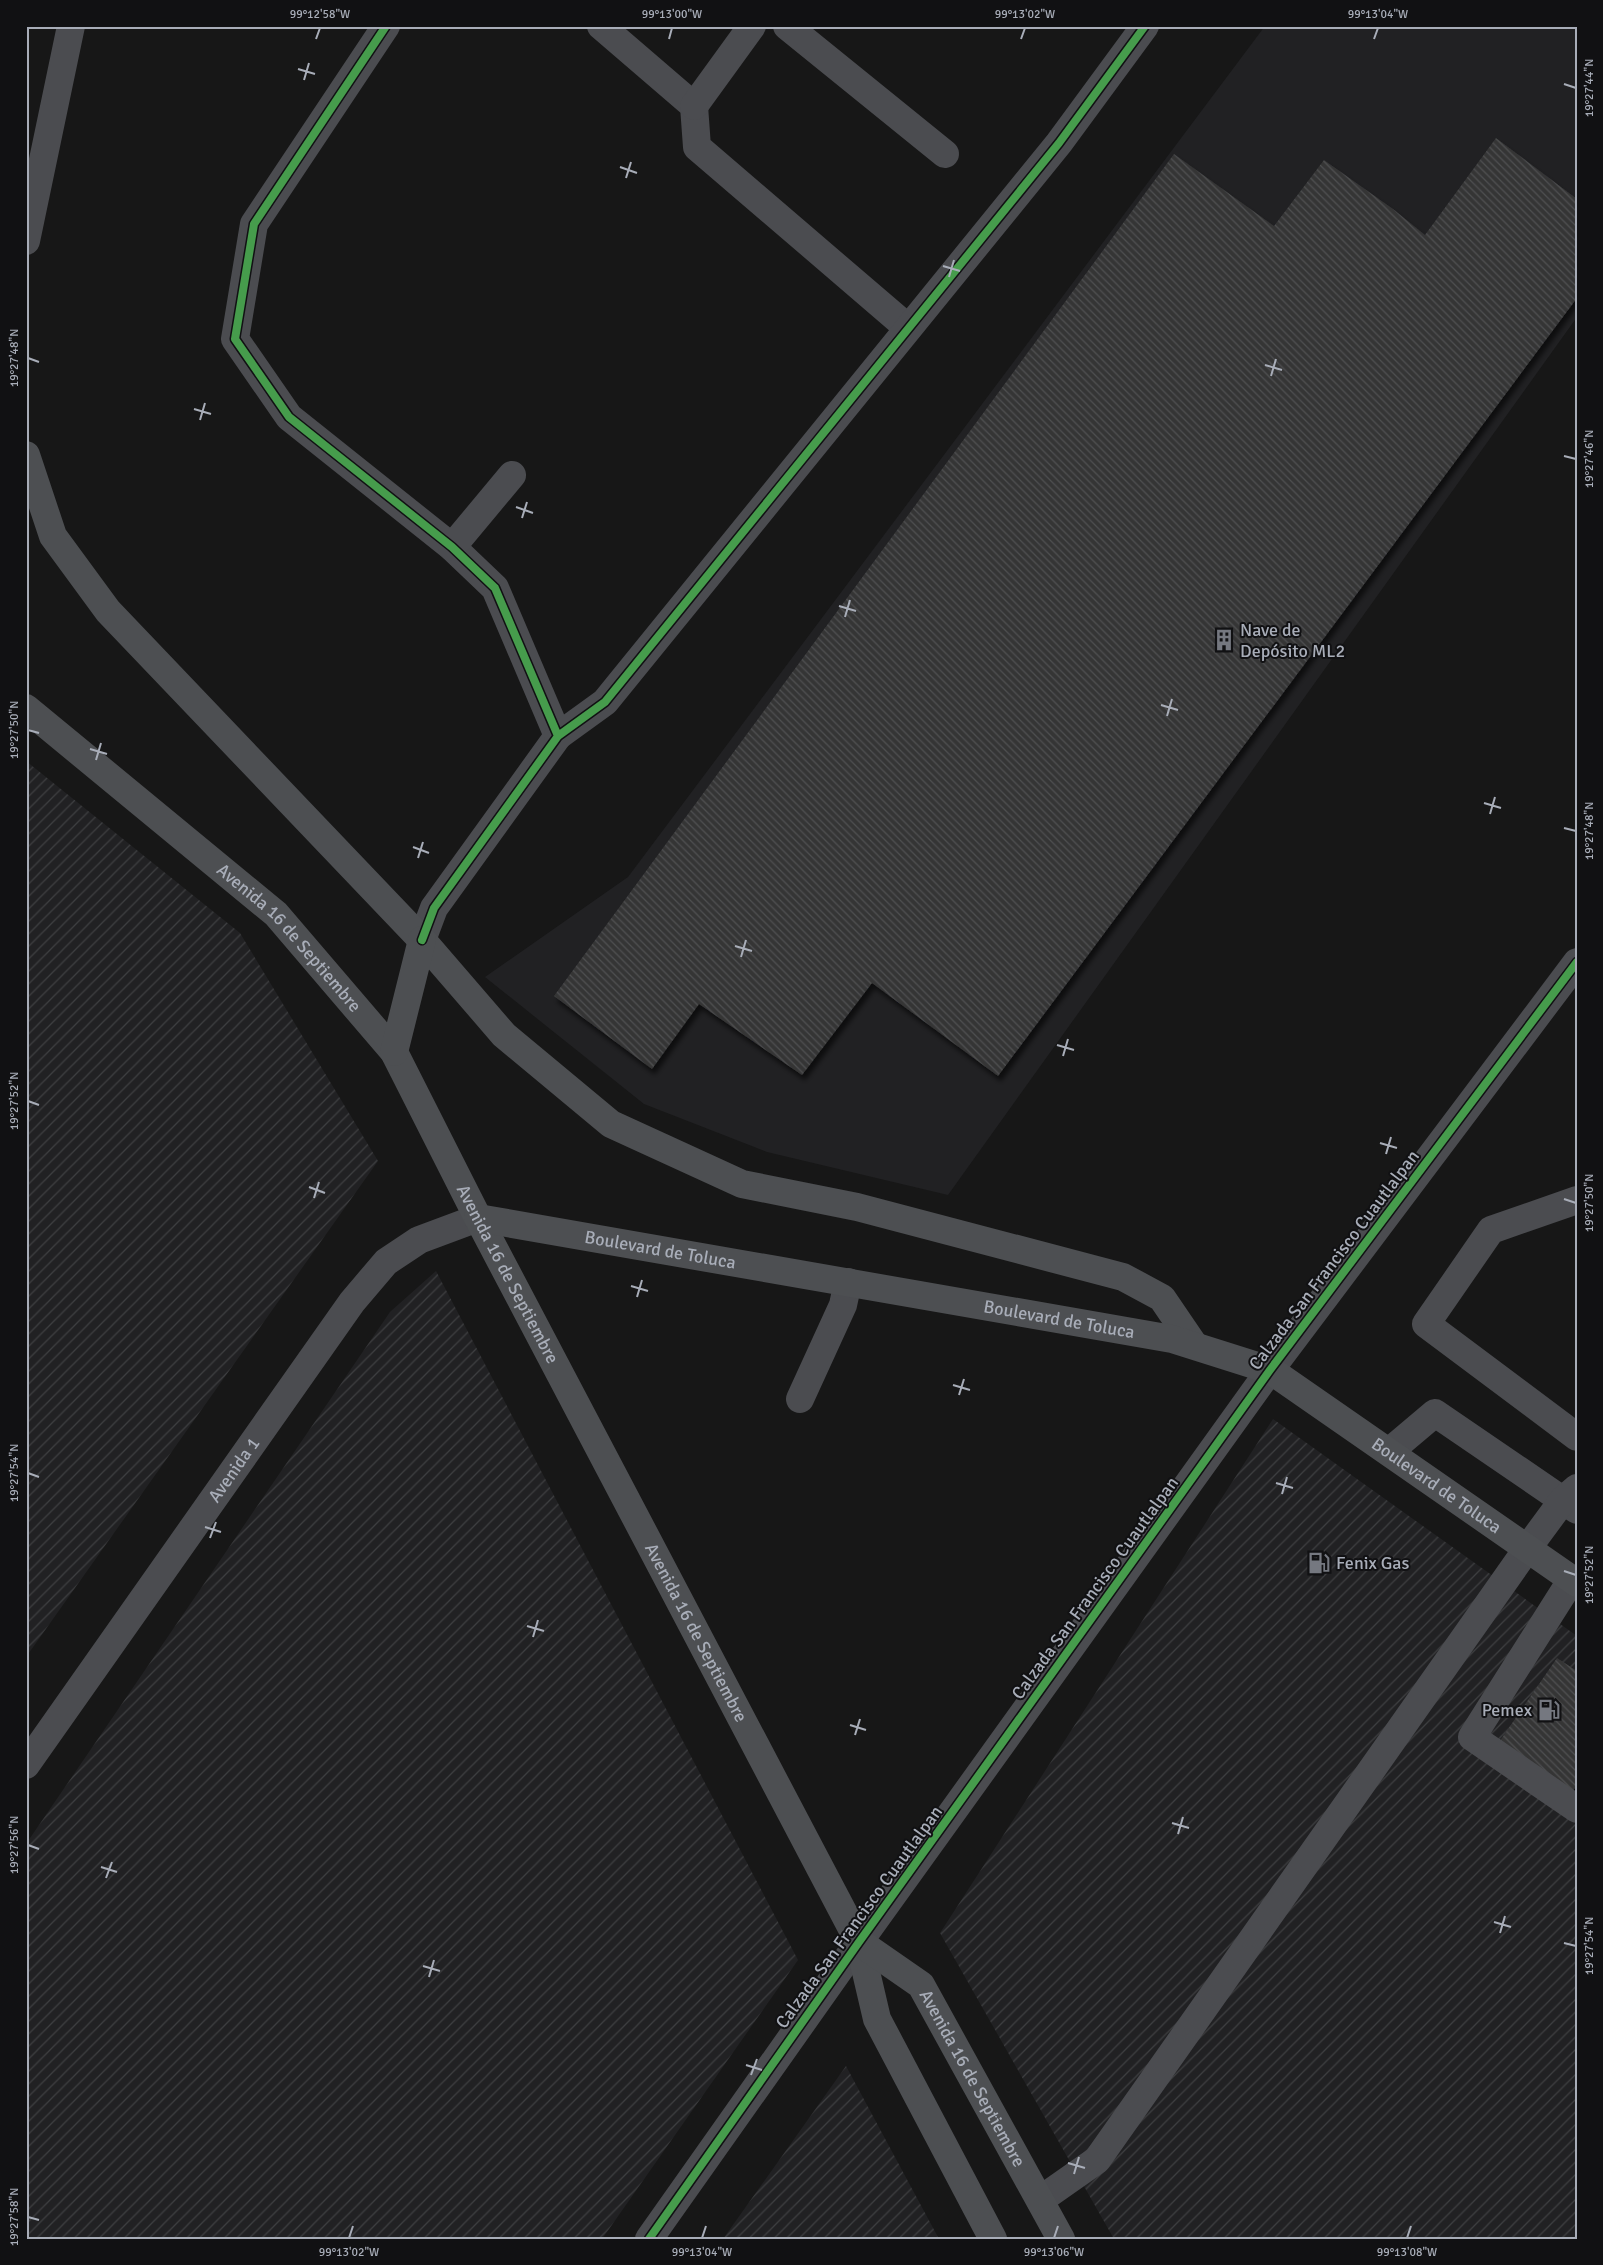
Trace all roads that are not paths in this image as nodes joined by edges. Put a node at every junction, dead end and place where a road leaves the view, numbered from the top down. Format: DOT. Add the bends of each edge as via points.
graph roads {
  1 [pos="71,26"];
  2 [pos="386,26"];
  3 [pos="601,26"];
  4 [pos="752,26"];
  5 [pos="787,26"];
  6 [pos="1145,26"];
  7 [pos="694,106"];
  8 [pos="945,154"];
  9 [pos="31,198"];
  10 [pos="26,241"];
  11 [pos="908,328"];
  12 [pos="26,455"];
  13 [pos="512,474"];
  14 [pos="452,547"];
  15 [pos="26,708"];
  16 [pos="558,736"];
  17 [pos="422,940"];
  18 [pos="1577,962"];
  19 [pos="394,1052"];
  20 [pos="1577,1200"];
  21 [pos="478,1218"];
  22 [pos="848,1282"];
  23 [pos="1194,1346"];
  24 [pos="1270,1370"];
  25 [pos="800,1399"];
  26 [pos="1577,1437"];
  27 [pos="1390,1451"];
  28 [pos="1572,1499"];
  29 [pos="1527,1549"];
  30 [pos="1574,1581"];
  31 [pos="26,1766"];
  32 [pos="1577,1809"];
  33 [pos="859,1942"];
  34 [pos="1040,2200"];
  35 [pos="649,2239"];
  36 [pos="993,2239"];
  37 [pos="1061,2239"];
  1 -- 9 [label="street"];
  2 -- 14 [label="street" via="254,224 235,339 289,417"];
  3 -- 7 [label="street"];
  4 -- 7 [label="street"];
  5 -- 8 [label="street"];
  6 -- 11 [label="street" via="1059,143"];
  7 -- 11 [label="street" via="697,148"];
  9 -- 10 [label="street"];
  11 -- 16 [label="street" via="605,702"];
  12 -- 17 [label="main road" via="53,536 108,611"];
  13 -- 14 [label="street"];
  14 -- 16 [label="street" via="495,588"];
  15 -- 19 [label="main road, Avenida 16 de Septiembre" via="276,914"];
  16 -- 17 [label="street" via="434,908"];
  17 -- 19 [label="main road"];
  17 -- 23 [label="main road" via="504,1035 611,1124 742,1184 857,1207 1123,1277 1162,1298"];
  18 -- 24 [label="street, Calzada San Francisco Cuautlalpan"];
  19 -- 21 [label="main road, Avenida 16 de Septiembre"];
  20 -- 26 [label="street" via="1490,1230 1426,1324"];
  21 -- 22 [label="main road, Boulevard de Toluca"];
  21 -- 31 [label="street, Avenida 1" via="419,1240 386,1262 352,1302"];
  21 -- 33 [label="main road, Avenida 16 de Septiembre"];
  22 -- 23 [label="main road, Boulevard de Toluca" via="1172,1339"];
  22 -- 25 [label="street" via="843,1305"];
  23 -- 24 [label="main road, Boulevard de Toluca"];
  24 -- 27 [label="main road, Boulevard de Toluca"];
  24 -- 33 [label="street, Calzada San Francisco Cuautlalpan"];
  27 -- 28 [label="street" via="1435,1413"];
  27 -- 29 [label="main road, Boulevard de Toluca"];
  28 -- 29 [label="street"];
  29 -- 30 [label="main road, Boulevard de Toluca"];
  29 -- 34 [label="street" via="1097,2160"];
  30 -- 32 [label="street" via="1472,1737"];
  33 -- 34 [label="main road, Avenida 16 de Septiembre" via="921,1985"];
  33 -- 35 [label="street, Calzada San Francisco Cuautlalpan"];
  33 -- 36 [label="main road, Avenida 16 de Septiembre" via="877,2019"];
  34 -- 37 [label="main road, Avenida 16 de Septiembre"];
}
